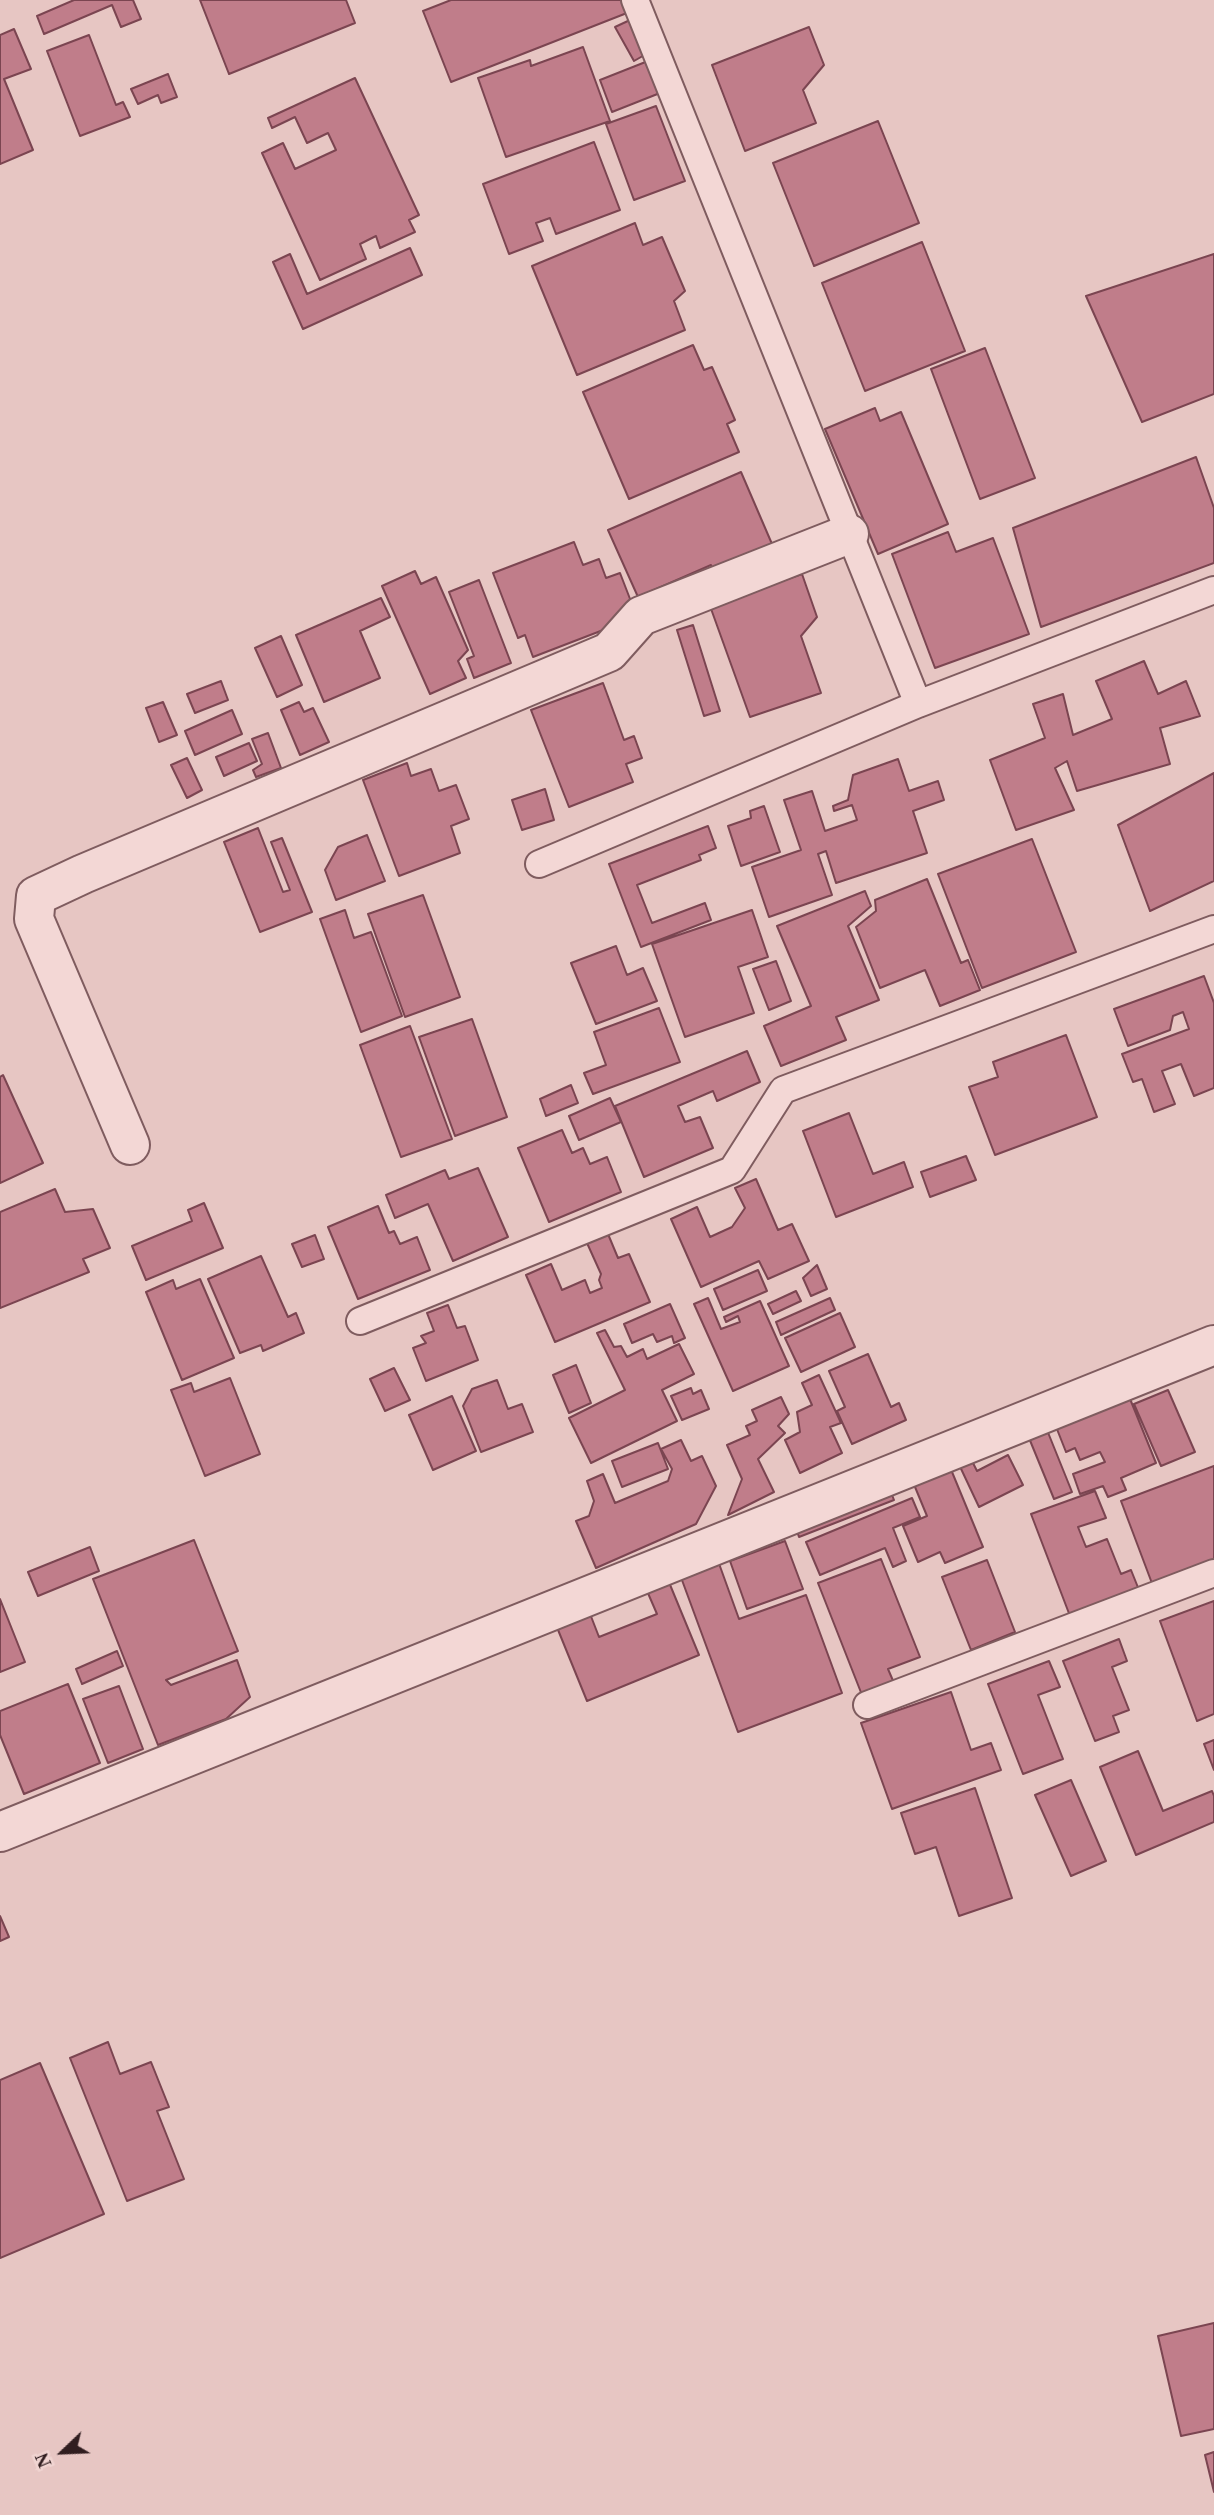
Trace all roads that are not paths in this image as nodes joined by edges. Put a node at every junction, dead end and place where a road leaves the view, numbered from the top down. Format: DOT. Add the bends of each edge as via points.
graph roads {
  1 [pos="635,0"];
  2 [pos="849,534"];
  3 [pos="1214,590"];
  4 [pos="918,704"];
  5 [pos="539,864"];
  6 [pos="1214,929"];
  7 [pos="130,1144"];
  8 [pos="360,1321"];
  9 [pos="1214,1345"];
  10 [pos="1214,1573"];
  11 [pos="867,1705"];
  12 [pos="0,1832"];
  1 -- 2 [label="lane"];
  2 -- 4 [label="lane"];
  2 -- 7 [label="street" via="641,616 609,652 36,896 34,919"];
  3 -- 4 [label="lane"];
  4 -- 5 [label="lane"];
  6 -- 8 [label="lane" via="783,1090 732,1170"];
  9 -- 12 [label="street"];
  10 -- 11 [label="lane"];
}
